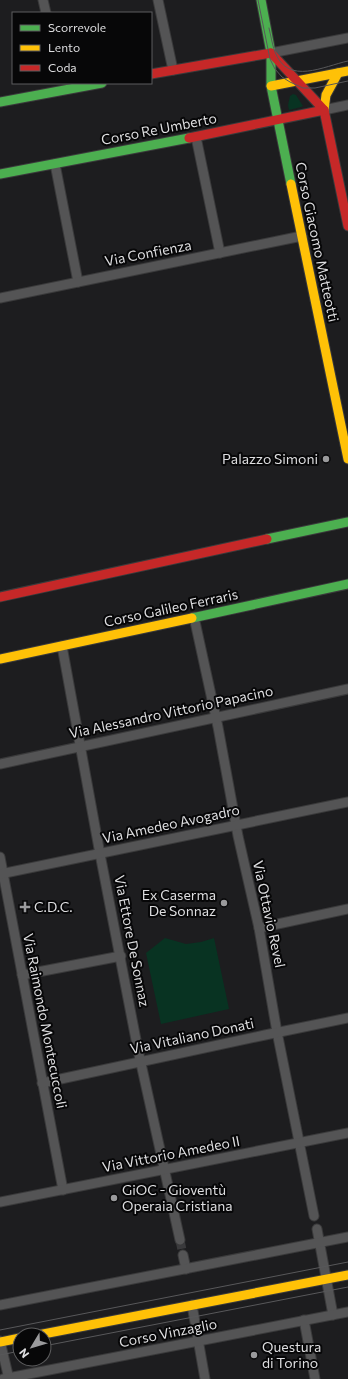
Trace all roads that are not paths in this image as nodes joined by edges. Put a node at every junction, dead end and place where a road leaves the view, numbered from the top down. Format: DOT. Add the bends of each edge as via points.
graph roads {
  1 [pos="43,0"];
  2 [pos="158,0"];
  3 [pos="261,0"];
  4 [pos="46,12"];
  5 [pos="348,38"];
  6 [pos="271,53"];
  7 [pos="173,70"];
  8 [pos="348,71"];
  9 [pos="338,73"];
  10 [pos="152,74"];
  11 [pos="298,81"];
  12 [pos="92,84"];
  13 [pos="271,86"];
  14 [pos="62,87"];
  15 [pos="0,102"];
  16 [pos="348,105"];
  17 [pos="324,110"];
  18 [pos="278,119"];
  19 [pos="196,137"];
  20 [pos="55,164"];
  21 [pos="0,174"];
  22 [pos="348,226"];
  23 [pos="302,236"];
  24 [pos="220,253"];
  25 [pos="78,282"];
  26 [pos="0,298"];
  27 [pos="348,459"];
  28 [pos="348,522"];
  29 [pos="348,584"];
  30 [pos="0,597"];
  31 [pos="194,617"];
  32 [pos="62,646"];
  33 [pos="0,659"];
  34 [pos="348,689"];
  35 [pos="216,717"];
  36 [pos="80,746"];
  37 [pos="0,764"];
  38 [pos="348,802"];
  39 [pos="236,825"];
  40 [pos="100,854"];
  41 [pos="0,857"];
  42 [pos="2,874"];
  43 [pos="348,909"];
  44 [pos="259,928"];
  45 [pos="121,956"];
  46 [pos="22,975"];
  47 [pos="348,1018"];
  48 [pos="277,1032"];
  49 [pos="141,1061"];
  50 [pos="42,1082"];
  51 [pos="348,1133"];
  52 [pos="300,1143"];
  53 [pos="165,1170"];
  54 [pos="63,1190"];
  55 [pos="0,1202"];
  56 [pos="314,1216"];
  57 [pos="316,1229"];
  58 [pos="348,1237"];
  59 [pos="180,1240"];
  60 [pos="319,1243"];
  61 [pos="183,1255"];
  62 [pos="186,1269"];
  63 [pos="348,1275"];
  64 [pos="325,1279"];
  65 [pos="0,1305"];
  66 [pos="192,1305"];
  67 [pos="348,1312"];
  68 [pos="333,1315"];
  69 [pos="304,1320"];
  70 [pos="52,1332"];
  71 [pos="12,1340"];
  72 [pos="199,1341"];
  73 [pos="0,1342"];
  74 [pos="7,1379"];
  75 [pos="205,1379"];
  76 [pos="315,1379"];
  1 -- 4 [label="street"];
  2 -- 7 [label="street"];
  3 -- 6 [label="street, Corso Giacomo Matteotti"];
  5 -- 6 [label="street"];
  6 -- 7 [label="street"];
  6 -- 11 [label="street"];
  6 -- 13 [label="street, Corso Giacomo Matteotti"];
  7 -- 10 [label="street"];
  8 -- 9 [label="street"];
  9 -- 11 [label="street"];
  9 -- 17 [label="street" via="324,98"];
  11 -- 13 [label="street"];
  11 -- 17 [label="street"];
  12 -- 14 [label="street"];
  13 -- 18 [label="street, Corso Giacomo Matteotti"];
  14 -- 15 [label="street"];
  16 -- 17 [label="street, Corso Re Umberto"];
  17 -- 18 [label="street, Corso Re Umberto"];
  17 -- 22 [label="street"];
  18 -- 19 [label="street, Corso Re Umberto"];
  18 -- 23 [label="street, Corso Giacomo Matteotti"];
  19 -- 20 [label="street, Corso Re Umberto"];
  19 -- 24 [label="street"];
  20 -- 21 [label="street, Corso Re Umberto"];
  20 -- 25 [label="street"];
  23 -- 24 [label="street, Via Confienza"];
  23 -- 27 [label="street, Corso Giacomo Matteotti"];
  24 -- 25 [label="street, Via Confienza"];
  25 -- 26 [label="street, Via Confienza"];
  28 -- 30 [label="street"];
  29 -- 31 [label="street, Corso Galileo Ferraris"];
  31 -- 32 [label="street, Corso Galileo Ferraris"];
  31 -- 35 [label="street, Via Ottavio Revel"];
  32 -- 33 [label="street, Corso Galileo Ferraris"];
  32 -- 36 [label="street, Via Ettore De Sonnaz"];
  34 -- 35 [label="street, Via Alessandro Vittorio Papacino"];
  35 -- 36 [label="street, Via Alessandro Vittorio Papacino"];
  35 -- 39 [label="street, Via Ottavio Revel"];
  36 -- 37 [label="street, Via Alessandro Vittorio Papacino"];
  36 -- 40 [label="street, Via Ettore De Sonnaz"];
  38 -- 39 [label="street, Via Amedeo Avogadro"];
  39 -- 40 [label="street, Via Amedeo Avogadro"];
  39 -- 44 [label="street, Via Ottavio Revel"];
  40 -- 42 [label="street, Via Amedeo Avogadro"];
  40 -- 45 [label="street, Via Ettore De Sonnaz"];
  41 -- 42 [label="street, Via Raimondo Montecuccoli"];
  42 -- 46 [label="street, Via Raimondo Montecuccoli"];
  43 -- 44 [label="street"];
  44 -- 48 [label="street, Via Ottavio Revel"];
  45 -- 46 [label="street"];
  45 -- 49 [label="street, Via Ettore De Sonnaz"];
  46 -- 50 [label="street, Via Raimondo Montecuccoli"];
  47 -- 48 [label="street, Via Vitaliano Donati"];
  48 -- 49 [label="street, Via Vitaliano Donati"];
  48 -- 52 [label="street, Via Ottavio Revel"];
  49 -- 50 [label="street, Via Vitaliano Donati"];
  49 -- 53 [label="street, Via Ettore De Sonnaz"];
  50 -- 54 [label="street, Via Raimondo Montecuccoli"];
  51 -- 52 [label="street, Via Vittorio Amedeo II"];
  52 -- 53 [label="street, Via Vittorio Amedeo II"];
  52 -- 56 [label="street, Via Ottavio Revel"];
  53 -- 54 [label="street, Via Vittorio Amedeo II"];
  53 -- 59 [label="street, Via Ettore De Sonnaz"];
  54 -- 55 [label="street, Via Vittorio Amedeo II"];
  57 -- 60 [label="street"];
  58 -- 60 [label="street"];
  60 -- 62 [label="street"];
  60 -- 64 [label="street"];
  61 -- 62 [label="street"];
  62 -- 65 [label="street"];
  63 -- 64 [label="street, Corso Vinzaglio"];
  64 -- 66 [label="street, Corso Vinzaglio"];
  64 -- 68 [label="street"];
  66 -- 70 [label="street, Corso Vinzaglio"];
  66 -- 72 [label="street"];
  67 -- 68 [label="street, Corso Vinzaglio"];
  68 -- 69 [label="street, Corso Vinzaglio"];
  69 -- 72 [label="street, Corso Vinzaglio"];
  69 -- 76 [label="street"];
  71 -- 73 [label="street, Corso Vinzaglio"];
  72 -- 74 [label="street, Corso Vinzaglio"];
  72 -- 75 [label="street"];
  73 -- 74 [label="street, Corso Vinzaglio"];
}
